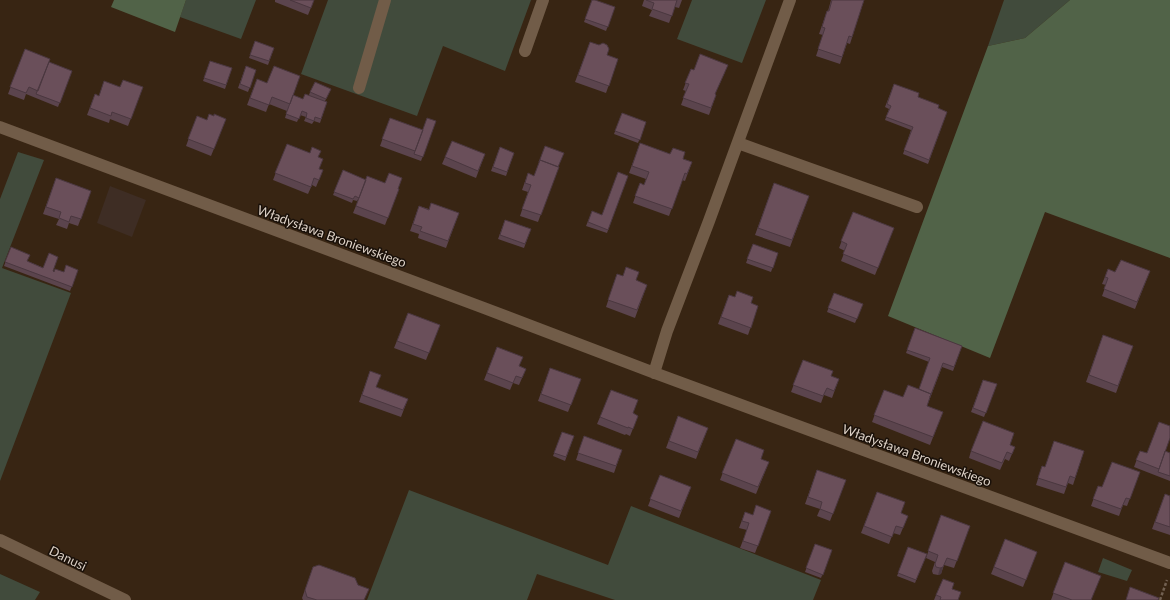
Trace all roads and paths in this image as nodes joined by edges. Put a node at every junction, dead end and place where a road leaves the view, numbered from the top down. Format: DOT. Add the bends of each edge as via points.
graph roads {
  1 [pos="385,0"];
  2 [pos="543,0"];
  3 [pos="790,0"];
  4 [pos="525,51"];
  5 [pos="359,88"];
  6 [pos="0,128"];
  7 [pos="738,143"];
  8 [pos="917,207"];
  9 [pos="654,373"];
  10 [pos="0,540"];
  11 [pos="1170,563"];
  12 [pos="1168,578"];
  13 [pos="124,600"];
  14 [pos="1160,600"];
  1 -- 5 [label="street"];
  2 -- 4 [label="street"];
  3 -- 7 [label="street"];
  6 -- 9 [label="street, Władysława Broniewskiego"];
  7 -- 8 [label="street"];
  7 -- 9 [label="street" via="667,331"];
  9 -- 11 [label="street, Władysława Broniewskiego"];
  10 -- 13 [label="street, Danusi"];
  12 -- 14 [label="path"];
}
